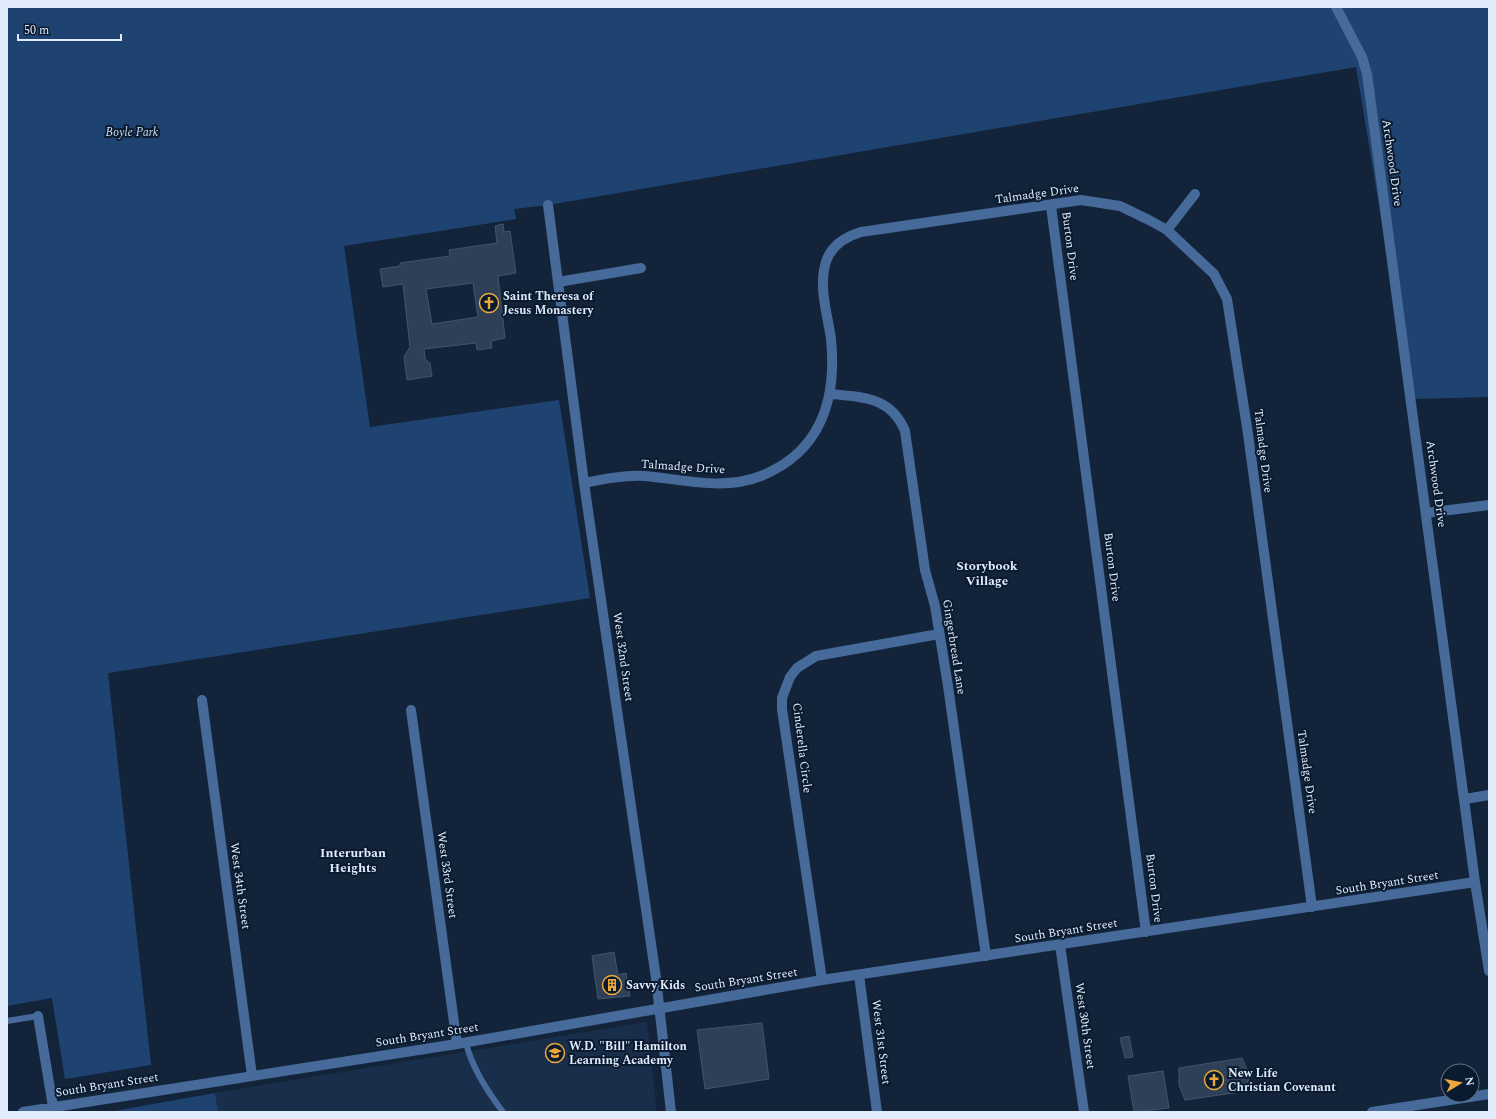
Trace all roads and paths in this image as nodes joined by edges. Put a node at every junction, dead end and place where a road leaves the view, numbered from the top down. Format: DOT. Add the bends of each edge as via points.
graph roads {
  1 [pos="1336,7"];
  2 [pos="1195,194"];
  3 [pos="548,205"];
  4 [pos="1051,206"];
  5 [pos="1167,230"];
  6 [pos="641,268"];
  7 [pos="558,282"];
  8 [pos="830,394"];
  9 [pos="584,482"];
  10 [pos="1489,505"];
  11 [pos="1426,513"];
  12 [pos="939,634"];
  13 [pos="202,700"];
  14 [pos="411,710"];
  15 [pos="1489,795"];
  16 [pos="1465,798"];
  17 [pos="1475,882"];
  18 [pos="1312,907"];
  19 [pos="1146,932"];
  20 [pos="1060,945"];
  21 [pos="986,956"];
  22 [pos="1489,971"];
  23 [pos="860,975"];
  24 [pos="822,980"];
  25 [pos="658,1008"];
  26 [pos="38,1016"];
  27 [pos="7,1021"];
  28 [pos="461,1043"];
  29 [pos="252,1076"];
  30 [pos="1489,1094"];
  31 [pos="53,1107"];
  32 [pos="23,1112"];
  33 [pos="503,1112"];
  34 [pos="671,1112"];
  35 [pos="877,1112"];
  36 [pos="1084,1112"];
  37 [pos="1372,1112"];
  1 -- 11 [label="street, Archwood Drive" via="1362,57 1367,74"];
  2 -- 5 [label="street"];
  3 -- 7 [label="street, West 32nd Street"];
  4 -- 5 [label="street, Talmadge Drive" via="1082,200 1114,204"];
  4 -- 8 [label="street, Talmadge Drive" via="861,232 848,236 838,243 827,257 823,277 831,341"];
  4 -- 19 [label="street, Burton Drive"];
  5 -- 18 [label="street, Talmadge Drive" via="1214,274 1221,285 1229,310"];
  6 -- 7 [label="street"];
  7 -- 9 [label="street, West 32nd Street"];
  8 -- 9 [label="street, Talmadge Drive" via="822,419 803,447 790,459 760,476 719,484 642,476"];
  8 -- 12 [label="street, Gingerbread Lane" via="877,401 901,421 905,431 925,570 935,606"];
  9 -- 25 [label="street, West 32nd Street" via="655,971"];
  10 -- 11 [label="street"];
  11 -- 16 [label="street, Archwood Drive"];
  12 -- 21 [label="street, Gingerbread Lane"];
  12 -- 24 [label="street, Cinderella Circle" via="816,656 797,668 785,687 782,709"];
  13 -- 29 [label="street, West 34th Street"];
  14 -- 28 [label="street, West 33rd Street"];
  15 -- 16 [label="street"];
  16 -- 17 [label="street, Archwood Drive"];
  17 -- 18 [label="street, South Bryant Street"];
  17 -- 22 [label="street, Archwood Drive"];
  18 -- 19 [label="street, South Bryant Street"];
  19 -- 20 [label="street, South Bryant Street"];
  20 -- 21 [label="street, South Bryant Street"];
  20 -- 36 [label="street, West 30th Street"];
  21 -- 23 [label="street, South Bryant Street"];
  23 -- 24 [label="street, South Bryant Street"];
  23 -- 35 [label="street, West 31st Street"];
  24 -- 25 [label="street, South Bryant Street"];
  25 -- 28 [label="street, South Bryant Street"];
  25 -- 34 [label="street, West 32nd Street"];
  26 -- 27 [label="lane"];
  26 -- 31 [label="street"];
  28 -- 29 [label="street, South Bryant Street"];
  28 -- 33 [label="lane" via="492,1098"];
  29 -- 31 [label="street, South Bryant Street"];
  30 -- 37 [label="street"];
  31 -- 32 [label="street, South Bryant Street"];
}
